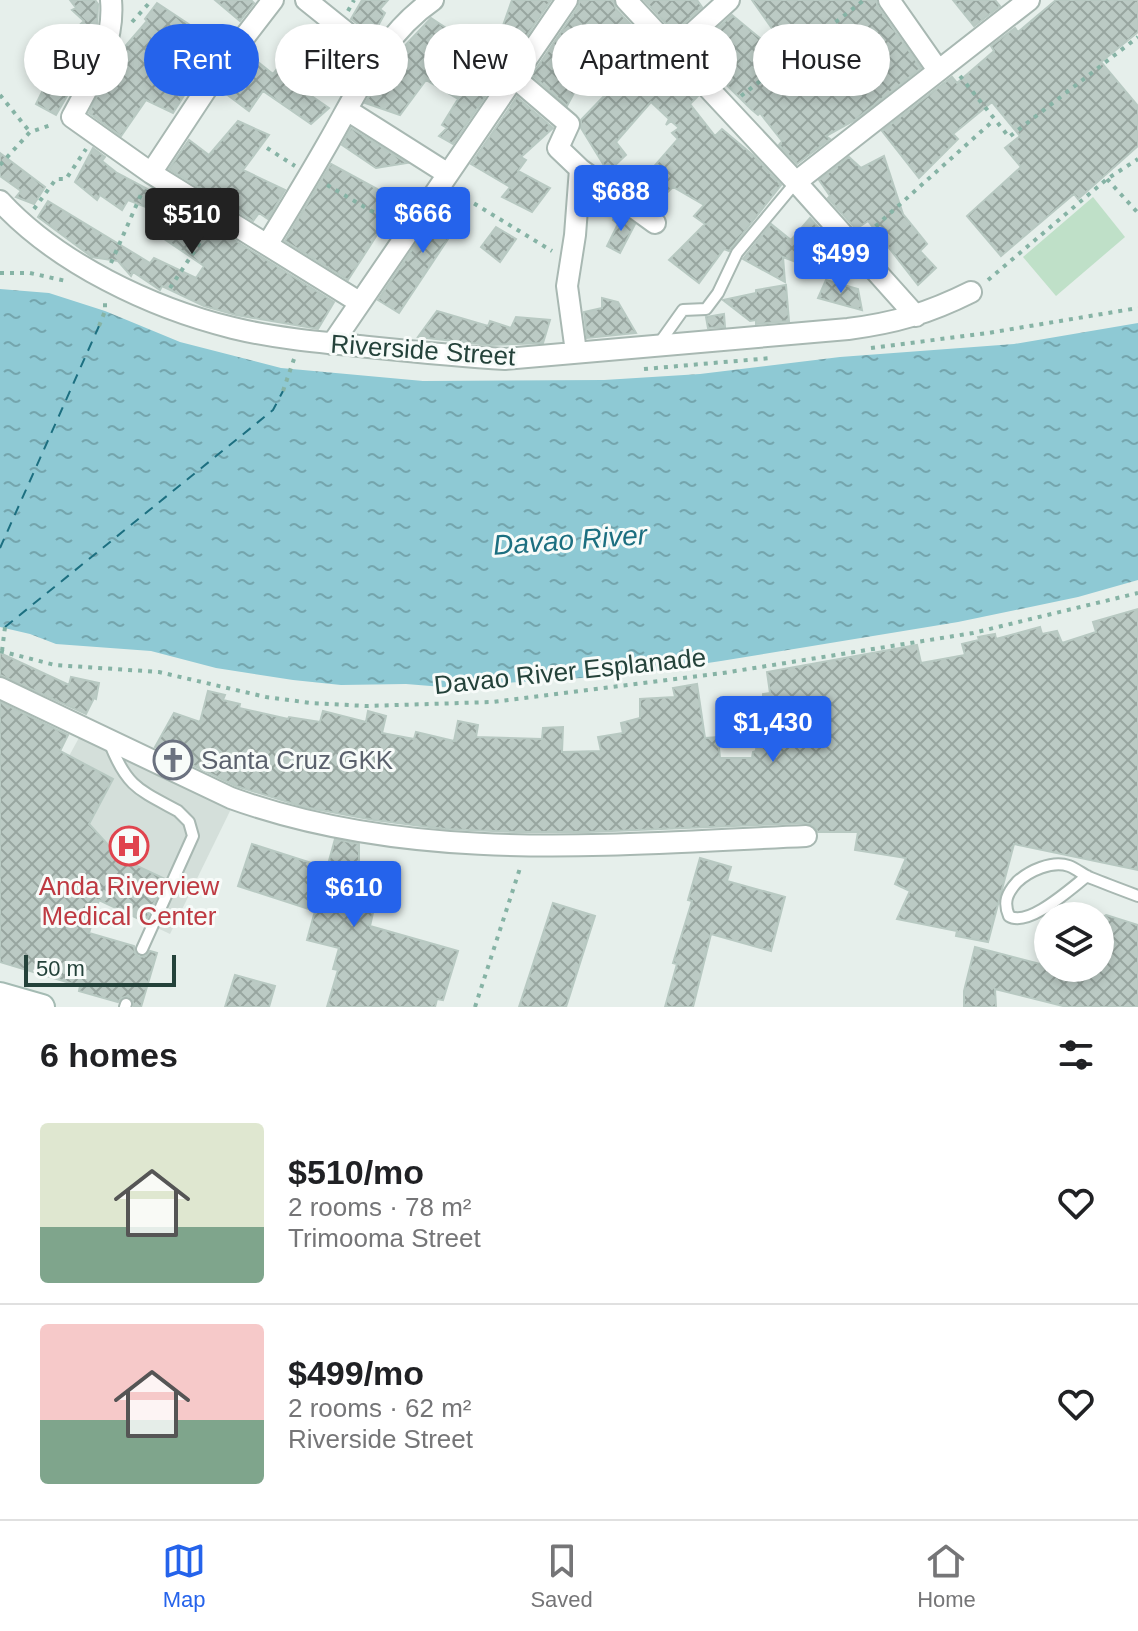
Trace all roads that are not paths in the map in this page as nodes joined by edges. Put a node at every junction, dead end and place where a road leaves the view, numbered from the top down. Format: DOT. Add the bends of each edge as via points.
graph roads {
  1 [pos="111,0"];
  2 [pos="273,0"];
  3 [pos="306,0"];
  4 [pos="433,0"];
  5 [pos="567,0"];
  6 [pos="626,0"];
  7 [pos="729,0"];
  8 [pos="889,0"];
  9 [pos="1029,0"];
  10 [pos="336,24"];
  11 [pos="405,24"];
  12 [pos="649,24"];
  13 [pos="703,24"];
  14 [pos="536,46"];
  15 [pos="944,66"];
  16 [pos="354,96"];
  17 [pos="503,96"];
  18 [pos="536,96"];
  19 [pos="716,96"];
  20 [pos="349,105"];
  21 [pos="580,169"];
  22 [pos="151,173"];
  23 [pos="445,179"];
  24 [pos="796,182"];
  25 [pos="0,201"];
  26 [pos="655,223"];
  27 [pos="267,245"];
  28 [pos="971,292"];
  29 [pos="359,302"];
  30 [pos="916,316"];
  31 [pos="332,344"];
  32 [pos="658,345"];
  33 [pos="576,352"];
  34 [pos="0,688"];
  35 [pos="109,739"];
  36 [pos="806,836"];
  37 [pos="1087,876"];
  38 [pos="1138,896"];
  39 [pos="142,949"];
  40 [pos="0,995"];
  41 [pos="42,1007"];
  1 -- 22 [label="street" via="108,48 72,117"];
  2 -- 22 [label="street"];
  3 -- 10 [label="street"];
  4 -- 11 [label="street"];
  5 -- 14 [label="street"];
  6 -- 12 [label="street"];
  7 -- 13 [label="street"];
  8 -- 15 [label="street"];
  9 -- 15 [label="street"];
  15 -- 24 [label="street"];
  16 -- 20 [label="street"];
  17 -- 23 [label="street"];
  18 -- 21 [label="street" via="569,124 558,148"];
  19 -- 24 [label="street"];
  20 -- 23 [label="street"];
  20 -- 27 [label="street"];
  21 -- 26 [label="street"];
  21 -- 33 [label="street" via="567,286"];
  22 -- 27 [label="street"];
  23 -- 29 [label="street"];
  24 -- 30 [label="street"];
  24 -- 32 [label="lane" via="737,253 706,309 683,310"];
  25 -- 31 [label="street, Riverside Street" via="56,250 160,303 232,328"];
  27 -- 29 [label="street"];
  28 -- 30 [label="street, Riverside Street"];
  29 -- 31 [label="street"];
  30 -- 32 [label="street, Riverside Street" via="848,329"];
  31 -- 33 [label="street, Riverside Street" via="505,359"];
  32 -- 33 [label="street, Riverside Street"];
  34 -- 35 [label="street"];
  35 -- 36 [label="street" via="231,798 350,832 526,847"];
  35 -- 39 [label="lane" via="125,776 185,816 192,828 190,846"];
  37 -- 37 [label="lane" via="1033,916 1009,916 1005,907 1007,896 1024,876 1043,867 1068,865"];
  37 -- 38 [label="lane"];
  40 -- 41 [label="main road"];
}
